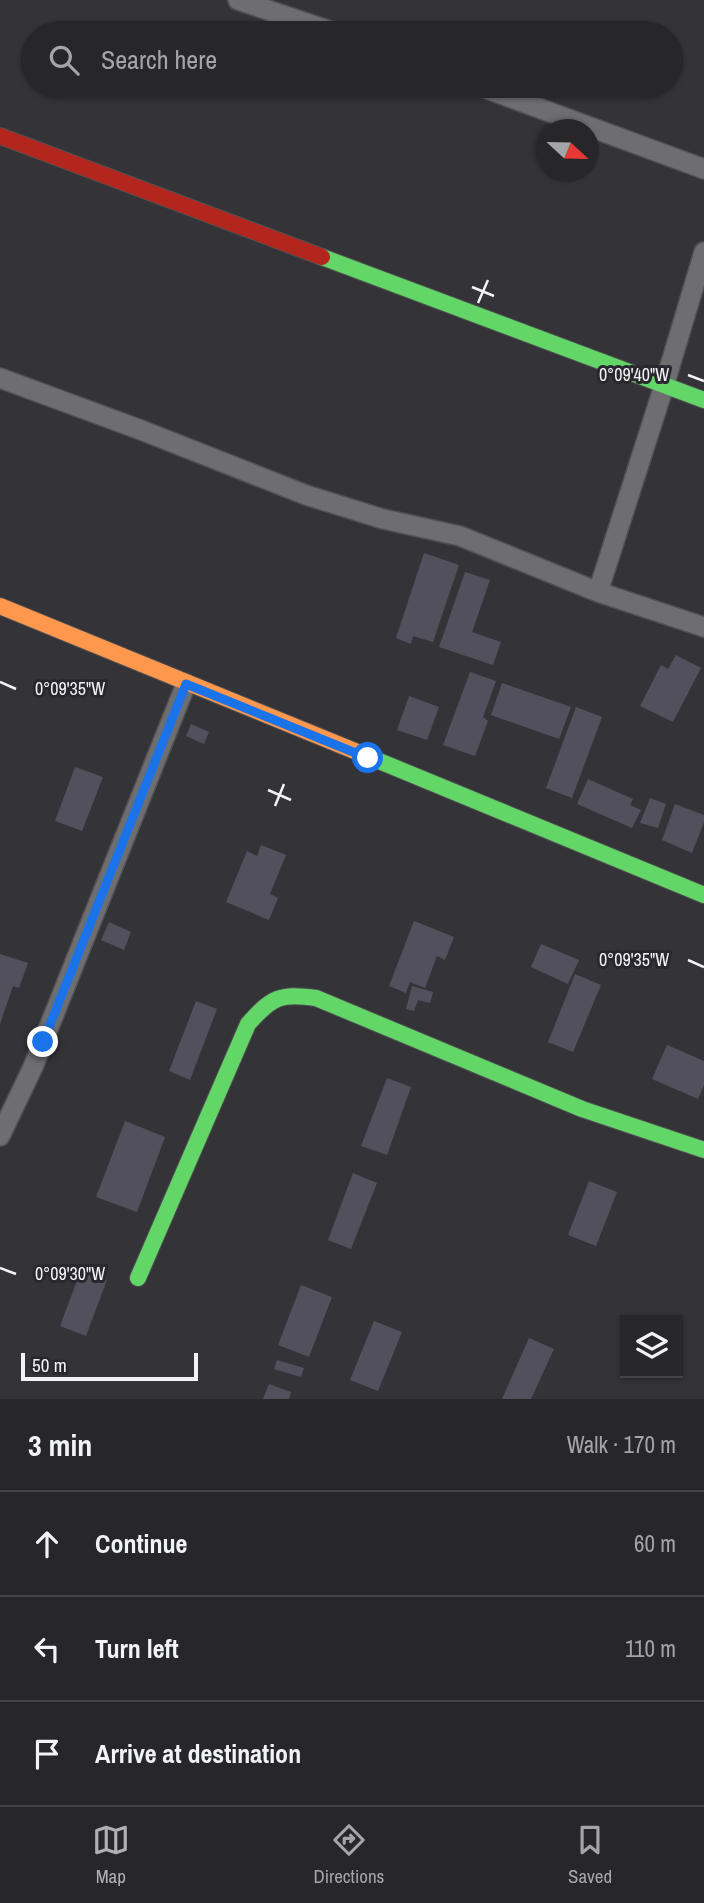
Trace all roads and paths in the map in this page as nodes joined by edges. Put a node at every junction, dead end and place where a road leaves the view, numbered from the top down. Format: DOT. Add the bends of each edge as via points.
graph roads {
  1 [pos="238,0"];
  2 [pos="300,21"];
  3 [pos="512,98"];
  4 [pos="0,136"];
  5 [pos="704,169"];
  6 [pos="704,252"];
  7 [pos="0,378"];
  8 [pos="664,386"];
  9 [pos="704,400"];
  10 [pos="598,592"];
  11 [pos="0,606"];
  12 [pos="704,627"];
  13 [pos="186,684"];
  14 [pos="704,895"];
  15 [pos="0,1136"];
  16 [pos="704,1150"];
  17 [pos="138,1278"];
  1 -- 2 [label="street"];
  3 -- 5 [label="street"];
  4 -- 8 [label="street"];
  6 -- 8 [label="street"];
  7 -- 10 [label="street" via="306,495 460,536"];
  8 -- 9 [label="street"];
  8 -- 10 [label="street"];
  10 -- 12 [label="street"];
  11 -- 13 [label="street"];
  13 -- 14 [label="street"];
  13 -- 15 [label="street" via="33,1067"];
  16 -- 17 [label="street" via="582,1109 316,998 286,993 269,1000 248,1024"];
}
